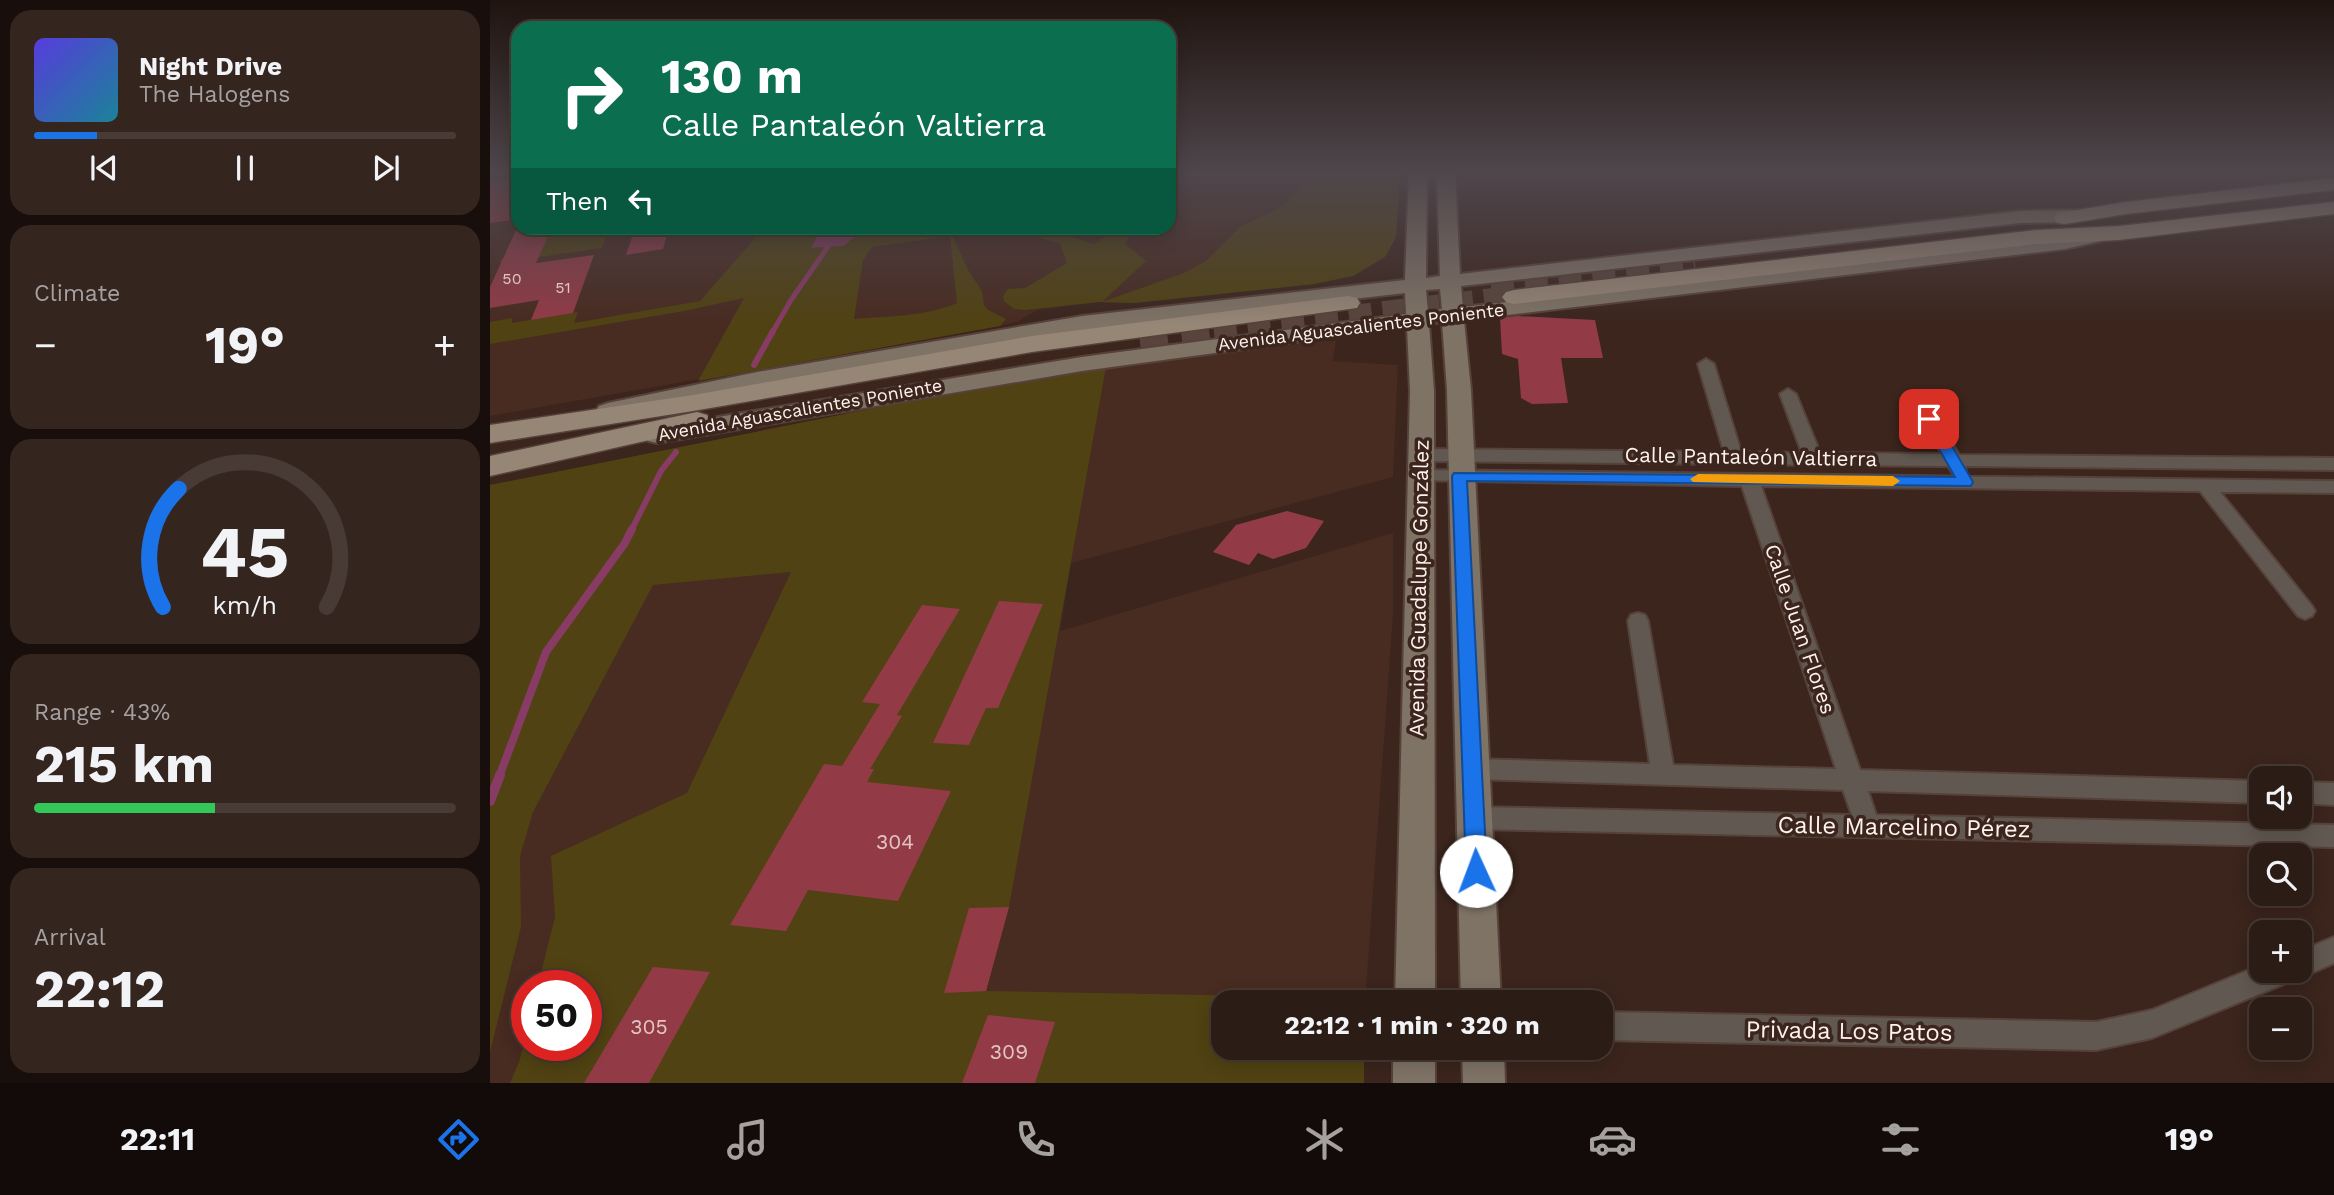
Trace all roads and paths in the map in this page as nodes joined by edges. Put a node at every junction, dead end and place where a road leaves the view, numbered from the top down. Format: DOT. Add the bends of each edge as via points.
graph roads {
  1 [pos="1417,224"];
  2 [pos="1448,224"];
  3 [pos="1961,224"];
  4 [pos="2035,224"];
  5 [pos="2200,224"];
  6 [pos="1448,240"];
  7 [pos="1416,245"];
  8 [pos="1695,264"];
  9 [pos="1544,270"];
  10 [pos="1497,275"];
  11 [pos="1450,280"];
  12 [pos="1415,284"];
  13 [pos="1518,303"];
  14 [pos="1345,304"];
  15 [pos="1015,315"];
  16 [pos="1452,315"];
  17 [pos="1418,320"];
  18 [pos="1083,323"];
  19 [pos="1315,333"];
  20 [pos="1140,342"];
  21 [pos="1455,348"];
  22 [pos="1404,349"];
  23 [pos="1706,364"];
  24 [pos="1788,394"];
  25 [pos="1917,398"];
  26 [pos="563,422"];
  27 [pos="490,434"];
  28 [pos="605,443"];
  29 [pos="1734,458"];
  30 [pos="1813,459"];
  31 [pos="1953,460"];
  32 [pos="2334,464"];
  33 [pos="490,466"];
  34 [pos="1421,466"];
  35 [pos="1460,466"];
  36 [pos="1749,480"];
  37 [pos="1966,482"];
  38 [pos="2205,485"];
  39 [pos="2334,486"];
  40 [pos="2305,611"];
  41 [pos="1638,621"];
  42 [pos="1472,769"];
  43 [pos="1663,774"];
  44 [pos="1852,779"];
  45 [pos="2249,792"];
  46 [pos="2312,793"];
  47 [pos="2334,794"];
  48 [pos="1474,818"];
  49 [pos="1868,827"];
  50 [pos="2334,836"];
  51 [pos="2334,950"];
  52 [pos="2312,959"];
  53 [pos="2252,983"];
  54 [pos="1415,990"];
  55 [pos="1481,990"];
  56 [pos="1613,1026"];
  57 [pos="1414,1060"];
  58 [pos="1483,1060"];
  59 [pos="1414,1083"];
  60 [pos="1484,1083"];
  1 -- 7 [label="street, Avenida Guadalupe González"];
  2 -- 6 [label="street, Avenida Guadalupe González"];
  3 -- 9 [label="street, Avenida Aguascalientes Poniente"];
  4 -- 8 [label="main road, Avenida Aguascalientes Poniente"];
  5 -- 13 [label="main road, Avenida Aguascalientes Poniente" via="2037,237"];
  6 -- 9 [label="street" via="1470,257 1507,269"];
  6 -- 11 [label="street, Avenida Guadalupe González"];
  7 -- 12 [label="street, Avenida Guadalupe González"];
  7 -- 14 [label="street" via="1402,260 1359,284"];
  9 -- 10 [label="street, Avenida Aguascalientes Poniente"];
  10 -- 11 [label="street, Avenida Aguascalientes Poniente"];
  10 -- 13 [label="street" via="1484,286 1486,295 1496,303"];
  11 -- 12 [label="street, Avenida Aguascalientes Poniente"];
  11 -- 16 [label="street, Avenida Guadalupe González"];
  12 -- 14 [label="street, Avenida Aguascalientes Poniente"];
  12 -- 17 [label="street, Avenida Guadalupe González"];
  13 -- 16 [label="street, Avenida Aguascalientes Poniente"];
  13 -- 21 [label="street" via="1479,323"];
  14 -- 17 [label="street, Avenida Aguascalientes Poniente"];
  14 -- 18 [label="street, Avenida Aguascalientes Poniente"];
  14 -- 19 [label="street, Avenida Aguascalientes Poniente"];
  14 -- 26 [label="main road, Avenida Aguascalientes Poniente" via="1032,344"];
  15 -- 18 [label="street"];
  16 -- 17 [label="street, Avenida Aguascalientes Poniente"];
  16 -- 21 [label="street, Avenida Guadalupe González"];
  17 -- 22 [label="street, Avenida Guadalupe González"];
  18 -- 26 [label="street, Avenida Aguascalientes Poniente" via="757,379"];
  19 -- 22 [label="street" via="1347,333"];
  19 -- 28 [label="street, Avenida Aguascalientes Poniente" via="981,379"];
  20 -- 28 [label="main road, Avenida Aguascalientes Poniente" via="871,384"];
  21 -- 35 [label="street, Avenida Guadalupe González"];
  22 -- 34 [label="street, Avenida Guadalupe González"];
  23 -- 29 [label="street"];
  24 -- 30 [label="street"];
  25 -- 31 [label="street"];
  26 -- 27 [label="main road, Avenida Aguascalientes Poniente"];
  28 -- 33 [label="main road, Avenida Aguascalientes Poniente"];
  29 -- 30 [label="street, Calle Pantaleón Valtierra"];
  29 -- 35 [label="street, Calle Pantaleón Valtierra"];
  30 -- 31 [label="street, Calle Pantaleón Valtierra"];
  31 -- 32 [label="street, Calle Pantaleón Valtierra"];
  31 -- 37 [label="street"];
  34 -- 35 [label="street, Calle Pantaleón Valtierra"];
  34 -- 54 [label="street, Avenida Guadalupe González"];
  35 -- 36 [label="street, Calle Pantaleón Valtierra"];
  35 -- 42 [label="street, Avenida Guadalupe González"];
  36 -- 37 [label="street, Calle Pantaleón Valtierra"];
  36 -- 44 [label="street, Calle Juan Flores"];
  37 -- 38 [label="street, Calle Pantaleón Valtierra"];
  38 -- 39 [label="street, Calle Pantaleón Valtierra"];
  38 -- 40 [label="street"];
  41 -- 43 [label="street"];
  42 -- 43 [label="street, Calle Marcelino Pérez"];
  42 -- 48 [label="street, Avenida Guadalupe González"];
  43 -- 44 [label="street, Calle Marcelino Pérez"];
  44 -- 45 [label="street, Calle Marcelino Pérez"];
  44 -- 49 [label="street, Calle Juan Flores"];
  46 -- 47 [label="street"];
  48 -- 49 [label="street, Calle Marcelino Pérez"];
  48 -- 55 [label="street, Avenida Guadalupe González"];
  49 -- 50 [label="street, Calle Marcelino Pérez"];
  51 -- 52 [label="street"];
  53 -- 56 [label="street, Privada Los Patos" via="2152,1024 2096,1035"];
  57 -- 59 [label="street"];
  58 -- 60 [label="street"];
}
